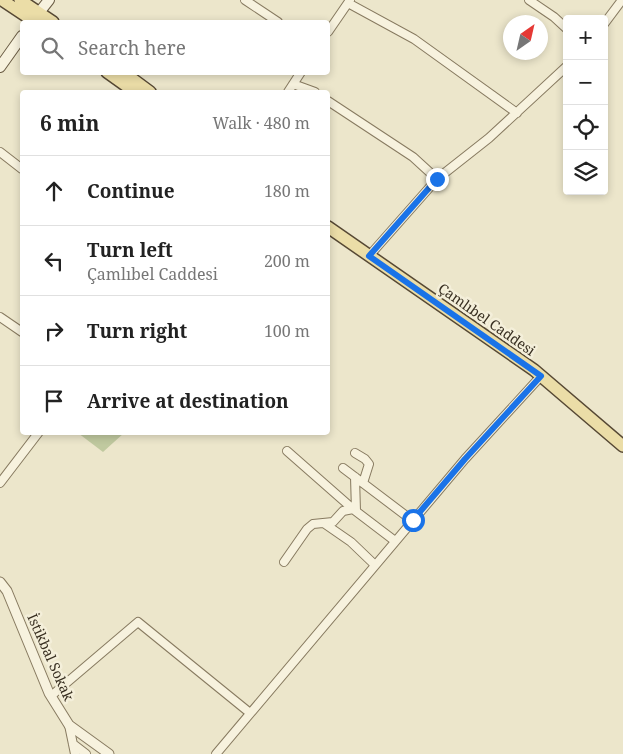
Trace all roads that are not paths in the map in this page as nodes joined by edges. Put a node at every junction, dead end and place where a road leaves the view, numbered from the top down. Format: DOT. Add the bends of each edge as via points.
graph roads {
  1 [pos="2,0"];
  2 [pos="20,0"];
  3 [pos="49,0"];
  4 [pos="245,0"];
  5 [pos="529,0"];
  6 [pos="622,0"];
  7 [pos="349,2"];
  8 [pos="608,19"];
  9 [pos="35,20"];
  10 [pos="275,20"];
  11 [pos="563,25"];
  12 [pos="330,29"];
  13 [pos="20,39"];
  14 [pos="0,67"];
  15 [pos="563,70"];
  16 [pos="111,75"];
  17 [pos="127,75"];
  18 [pos="299,75"];
  19 [pos="293,84"];
  20 [pos="133,90"];
  21 [pos="147,90"];
  22 [pos="289,90"];
  23 [pos="310,90"];
  24 [pos="330,102"];
  25 [pos="517,113"];
  26 [pos="0,152"];
  27 [pos="20,167"];
  28 [pos="437,179"];
  29 [pos="330,228"];
  30 [pos="369,256"];
  31 [pos="0,316"];
  32 [pos="20,331"];
  33 [pos="541,376"];
  34 [pos="36,435"];
  35 [pos="623,446"];
  36 [pos="287,451"];
  37 [pos="355,453"];
  38 [pos="343,468"];
  39 [pos="355,477"];
  40 [pos="0,483"];
  41 [pos="363,483"];
  42 [pos="355,510"];
  43 [pos="413,520"];
  44 [pos="325,524"];
  45 [pos="396,541"];
  46 [pos="284,562"];
  47 [pos="375,565"];
  48 [pos="0,582"];
  49 [pos="51,696"];
  50 [pos="250,713"];
  51 [pos="69,725"];
  52 [pos="73,744"];
  53 [pos="75,754"];
  54 [pos="86,754"];
  55 [pos="109,754"];
  56 [pos="216,754"];
  1 -- 9 [label="main road"];
  2 -- 9 [label="main road"];
  3 -- 9 [label="main road"];
  4 -- 10 [label="street"];
  5 -- 11 [label="street"];
  6 -- 8 [label="street"];
  7 -- 12 [label="street"];
  7 -- 25 [label="street" via="414,39"];
  13 -- 14 [label="main road"];
  15 -- 25 [label="street"];
  16 -- 20 [label="main road"];
  17 -- 21 [label="main road"];
  18 -- 19 [label="street"];
  19 -- 22 [label="street"];
  19 -- 23 [label="street"];
  24 -- 28 [label="street" via="413,157"];
  25 -- 28 [label="street"];
  26 -- 27 [label="street"];
  28 -- 30 [label="street"];
  29 -- 30 [label="main road, Çamlıbel Caddesi"];
  30 -- 33 [label="main road, Çamlıbel Caddesi"];
  31 -- 32 [label="street"];
  33 -- 35 [label="main road, Çamlıbel Caddesi"];
  33 -- 43 [label="street"];
  34 -- 40 [label="street"];
  36 -- 42 [label="street"];
  37 -- 41 [label="street" via="369,464"];
  38 -- 39 [label="street"];
  39 -- 41 [label="street"];
  39 -- 42 [label="street"];
  41 -- 43 [label="street"];
  42 -- 44 [label="street" via="343,511 333,522"];
  42 -- 45 [label="street"];
  43 -- 45 [label="street"];
  44 -- 46 [label="street" via="313,524 306,529"];
  44 -- 47 [label="street" via="351,542"];
  45 -- 47 [label="street"];
  47 -- 50 [label="street"];
  48 -- 49 [label="street, İstikbal Sokak" via="8,591"];
  49 -- 50 [label="street" via="138,622"];
  49 -- 51 [label="street, İstikbal Sokak"];
  50 -- 56 [label="street"];
  51 -- 52 [label="street"];
  51 -- 55 [label="street, İstikbal Sokak"];
  52 -- 53 [label="street"];
  52 -- 54 [label="street"];
}
